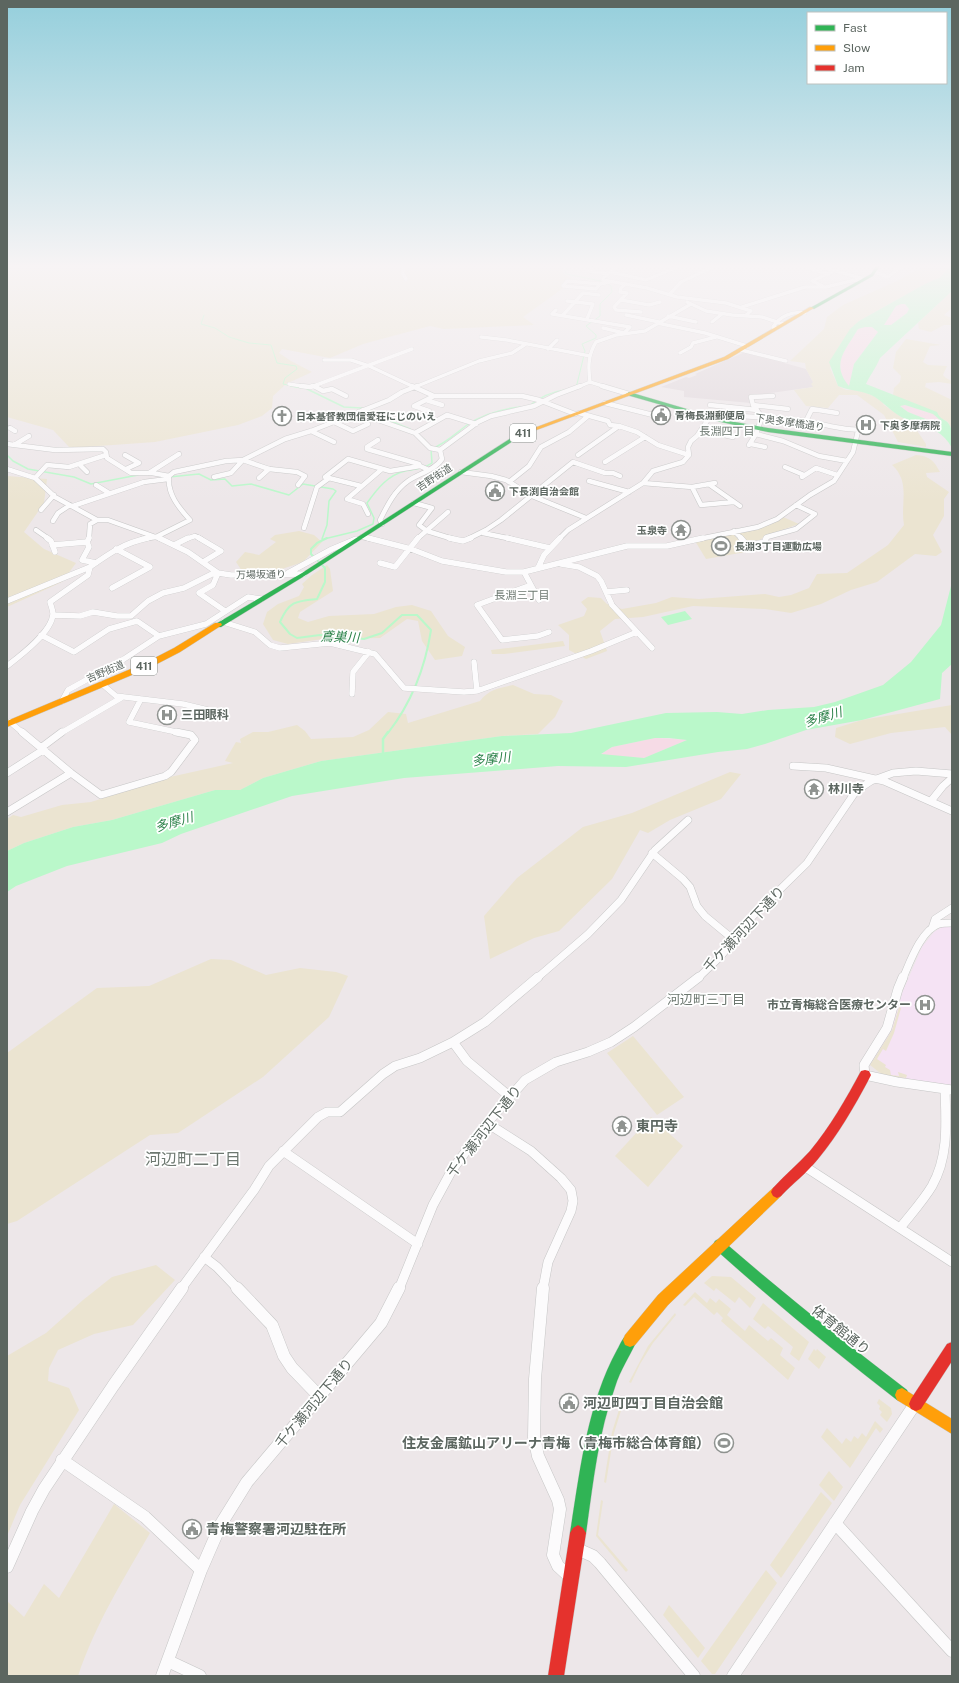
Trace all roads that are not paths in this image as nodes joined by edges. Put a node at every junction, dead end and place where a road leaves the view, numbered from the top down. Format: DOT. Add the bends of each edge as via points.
graph roads {
  1 [pos="526,344"];
  2 [pos="528,345"];
  3 [pos="552,345"];
  4 [pos="595,345"];
  5 [pos="692,345"];
  6 [pos="735,345"];
  7 [pos="749,345"];
  8 [pos="744,348"];
  9 [pos="412,349"];
  10 [pos="548,349"];
  11 [pos="680,353"];
  12 [pos="586,356"];
  13 [pos="324,360"];
  14 [pos="786,361"];
  15 [pos="369,366"];
  16 [pos="590,382"];
  17 [pos="289,384"];
  18 [pos="314,386"];
  19 [pos="415,387"];
  20 [pos="629,394"];
  21 [pos="346,396"];
  22 [pos="434,396"];
  23 [pos="773,396"];
  24 [pos="426,400"];
  25 [pos="541,400"];
  26 [pos="605,403"];
  27 [pos="442,405"];
  28 [pos="710,405"];
  29 [pos="754,405"];
  30 [pos="788,408"];
  31 [pos="363,410"];
  32 [pos="757,410"];
  33 [pos="429,411"];
  34 [pos="837,413"];
  35 [pos="581,414"];
  36 [pos="709,417"];
  37 [pos="762,417"];
  38 [pos="665,418"];
  39 [pos="806,421"];
  40 [pos="334,422"];
  41 [pos="368,424"];
  42 [pos="476,424"];
  43 [pos="821,425"];
  44 [pos="619,426"];
  45 [pos="868,429"];
  46 [pos="701,430"];
  47 [pos="311,431"];
  48 [pos="757,431"];
  49 [pos="858,431"];
  50 [pos="416,432"];
  51 [pos="29,436"];
  52 [pos="645,437"];
  53 [pos="733,437"];
  54 [pos="820,437"];
  55 [pos="378,440"];
  56 [pos="334,442"];
  57 [pos="856,442"];
  58 [pos="7,444"];
  59 [pos="14,445"];
  60 [pos="765,447"];
  61 [pos="438,450"];
  62 [pos="179,454"];
  63 [pos="952,454"];
  64 [pos="106,455"];
  65 [pos="125,455"];
  66 [pos="578,455"];
  67 [pos="689,455"];
  68 [pos="243,460"];
  69 [pos="847,461"];
  70 [pos="605,462"];
  71 [pos="79,464"];
  72 [pos="421,467"];
  73 [pos="785,467"];
  74 [pos="7,469"];
  75 [pos="126,469"];
  76 [pos="269,469"];
  77 [pos="382,469"];
  78 [pos="428,470"];
  79 [pos="87,472"];
  80 [pos="461,472"];
  81 [pos="148,474"];
  82 [pos="837,475"];
  83 [pos="620,476"];
  84 [pos="214,477"];
  85 [pos="34,478"];
  86 [pos="168,478"];
  87 [pos="259,478"];
  88 [pos="328,478"];
  89 [pos="589,481"];
  90 [pos="509,482"];
  91 [pos="643,483"];
  92 [pos="96,485"];
  93 [pos="298,485"];
  94 [pos="361,486"];
  95 [pos="692,488"];
  96 [pos="629,492"];
  97 [pos="109,493"];
  98 [pos="54,495"];
  99 [pos="532,496"];
  100 [pos="734,502"];
  101 [pos="414,503"];
  102 [pos="71,505"];
  103 [pos="796,505"];
  104 [pos="740,506"];
  105 [pos="41,510"];
  106 [pos="448,512"];
  107 [pos="368,514"];
  108 [pos="586,518"];
  109 [pos="97,520"];
  110 [pos="53,521"];
  111 [pos="382,524"];
  112 [pos="304,528"];
  113 [pos="36,530"];
  114 [pos="427,531"];
  115 [pos="734,531"];
  116 [pos="483,532"];
  117 [pos="156,537"];
  118 [pos="361,538"];
  119 [pos="87,542"];
  120 [pos="52,545"];
  121 [pos="174,546"];
  122 [pos="550,548"];
  123 [pos="116,549"];
  124 [pos="410,549"];
  125 [pos="55,552"];
  126 [pos="318,560"];
  127 [pos="203,562"];
  128 [pos="96,563"];
  129 [pos="380,563"];
  130 [pos="557,563"];
  131 [pos="90,567"];
  132 [pos="538,568"];
  133 [pos="217,572"];
  134 [pos="524,572"];
  135 [pos="286,574"];
  136 [pos="304,574"];
  137 [pos="531,585"];
  138 [pos="112,588"];
  139 [pos="627,590"];
  140 [pos="606,592"];
  141 [pos="261,599"];
  142 [pos="539,600"];
  143 [pos="7,601"];
  144 [pos="225,611"];
  145 [pos="53,615"];
  146 [pos="131,616"];
  147 [pos="137,621"];
  148 [pos="223,622"];
  149 [pos="549,632"];
  150 [pos="637,632"];
  151 [pos="41,635"];
  152 [pos="159,636"];
  153 [pos="652,648"];
  154 [pos="369,652"];
  155 [pos="474,662"];
  156 [pos="7,666"];
  157 [pos="102,684"];
  158 [pos="477,691"];
  159 [pos="352,694"];
  160 [pos="121,698"];
  161 [pos="141,699"];
  162 [pos="62,701"];
  163 [pos="208,710"];
  164 [pos="9,723"];
  165 [pos="43,749"];
  166 [pos="793,766"];
  167 [pos="71,772"];
  168 [pos="7,773"];
  169 [pos="952,774"];
  170 [pos="952,778"];
  171 [pos="878,779"];
  172 [pos="931,801"];
  173 [pos="952,811"];
  174 [pos="7,812"];
  175 [pos="688,820"];
  176 [pos="652,853"];
  177 [pos="952,908"];
  178 [pos="952,923"];
  179 [pos="932,928"];
  180 [pos="734,940"];
  181 [pos="453,1042"];
  182 [pos="865,1075"];
  183 [pos="948,1089"];
  184 [pos="509,1096"];
  185 [pos="487,1123"];
  186 [pos="283,1151"];
  187 [pos="804,1166"];
  188 [pos="900,1228"];
  189 [pos="418,1244"];
  190 [pos="719,1244"];
  191 [pos="204,1256"];
  192 [pos="952,1262"];
  193 [pos="952,1350"];
  194 [pos="319,1396"];
  195 [pos="916,1404"];
  196 [pos="952,1428"];
  197 [pos="62,1460"];
  198 [pos="835,1523"];
  199 [pos="575,1548"];
  200 [pos="7,1567"];
  201 [pos="201,1570"];
  202 [pos="571,1578"];
  203 [pos="952,1651"];
  204 [pos="168,1661"];
  205 [pos="162,1676"];
  206 [pos="200,1676"];
  207 [pos="556,1676"];
  208 [pos="694,1676"];
  209 [pos="733,1676"];
  1 -- 19 [label="street" via="512,353 479,361"];
  2 -- 10 [label="street"];
  3 -- 10 [label="street"];
  4 -- 12 [label="street"];
  5 -- 11 [label="street"];
  6 -- 8 [label="street"];
  7 -- 8 [label="main road, 吉野街道 / 411"];
  8 -- 14 [label="street"];
  8 -- 20 [label="main road, 吉野街道 / 411" via="709,365"];
  9 -- 15 [label="street"];
  10 -- 12 [label="street"];
  12 -- 16 [label="street"];
  13 -- 15 [label="street" via="351,360"];
  15 -- 18 [label="street"];
  15 -- 19 [label="street"];
  16 -- 20 [label="street"];
  16 -- 25 [label="street"];
  17 -- 18 [label="street" via="300,387"];
  18 -- 21 [label="street" via="323,391 332,390"];
  19 -- 22 [label="street"];
  19 -- 31 [label="street"];
  20 -- 26 [label="main road, 吉野街道 / 411"];
  20 -- 36 [label="main road, 下奥多摩橋通り"];
  22 -- 24 [label="street"];
  22 -- 25 [label="street" via="522,396"];
  23 -- 29 [label="street" via="751,397"];
  24 -- 27 [label="street"];
  24 -- 33 [label="street" via="414,406"];
  25 -- 35 [label="street"];
  25 -- 42 [label="street" via="529,407 491,416"];
  26 -- 35 [label="main road, 吉野街道 / 411"];
  26 -- 38 [label="street"];
  28 -- 32 [label="street"];
  29 -- 30 [label="street"];
  29 -- 32 [label="street"];
  31 -- 40 [label="street"];
  31 -- 50 [label="street" via="378,420"];
  32 -- 37 [label="street"];
  34 -- 39 [label="street" via="812,409"];
  35 -- 44 [label="street"];
  35 -- 80 [label="main road, 吉野街道 / 411" via="519,435"];
  35 -- 90 [label="street" via="570,432 540,447 529,466"];
  36 -- 37 [label="street"];
  36 -- 46 [label="street"];
  36 -- 48 [label="main road, 下奥多摩橋通り"];
  37 -- 39 [label="street"];
  37 -- 48 [label="street"];
  39 -- 43 [label="street"];
  40 -- 41 [label="street" via="353,430"];
  40 -- 47 [label="street"];
  42 -- 50 [label="street" via="447,415"];
  42 -- 61 [label="street"];
  43 -- 49 [label="street"];
  43 -- 54 [label="street"];
  44 -- 52 [label="street"];
  44 -- 66 [label="street"];
  45 -- 49 [label="street"];
  46 -- 53 [label="street"];
  46 -- 67 [label="street" via="688,447"];
  47 -- 56 [label="street"];
  47 -- 68 [label="street"];
  48 -- 54 [label="main road, 下奥多摩橋通り"];
  48 -- 60 [label="street" via="750,444"];
  48 -- 69 [label="street" via="819,456"];
  49 -- 57 [label="street"];
  50 -- 61 [label="street" via="430,448"];
  51 -- 59 [label="street"];
  52 -- 67 [label="street" via="658,445"];
  52 -- 70 [label="street"];
  54 -- 57 [label="main road, 下奥多摩橋通り"];
  55 -- 72 [label="street" via="367,449 419,464"];
  57 -- 63 [label="main road, 下奥多摩橋通り"];
  57 -- 69 [label="street"];
  58 -- 59 [label="street"];
  59 -- 64 [label="street" via="54,450 103,449"];
  61 -- 78 [label="street" via="442,459 439,464"];
  62 -- 81 [label="street"];
  64 -- 71 [label="street"];
  64 -- 75 [label="street"];
  65 -- 75 [label="street" via="139,463"];
  67 -- 91 [label="street" via="683,462 654,471"];
  68 -- 76 [label="street"];
  68 -- 84 [label="street" via="236,471"];
  68 -- 86 [label="street" via="174,472"];
  69 -- 82 [label="street"];
  71 -- 79 [label="street"];
  71 -- 85 [label="street" via="69,467 47,465"];
  72 -- 77 [label="street" via="393,471"];
  72 -- 78 [label="street"];
  73 -- 82 [label="street" via="803,476 816,468"];
  74 -- 85 [label="street"];
  75 -- 81 [label="street" via="130,473"];
  76 -- 87 [label="street"];
  76 -- 93 [label="street" via="297,472 305,476"];
  77 -- 88 [label="street" via="348,459 325,477"];
  77 -- 94 [label="street"];
  78 -- 111 [label="street" via="412,478 396,492 380,520"];
  80 -- 90 [label="street" via="491,476"];
  80 -- 101 [label="main road, 吉野街道 / 411"];
  81 -- 86 [label="street"];
  82 -- 103 [label="street" via="832,483"];
  83 -- 99 [label="street" via="573,462"];
  85 -- 98 [label="street"];
  86 -- 97 [label="street" via="144,482"];
  86 -- 117 [label="street" via="175,503 190,520"];
  88 -- 94 [label="street"];
  88 -- 112 [label="street" via="318,486"];
  89 -- 96 [label="street"];
  90 -- 99 [label="street"];
  91 -- 95 [label="street"];
  91 -- 96 [label="street"];
  92 -- 97 [label="street"];
  94 -- 107 [label="street" via="347,499 363,504"];
  95 -- 100 [label="street" via="713,484"];
  95 -- 100 [label="street" via="701,505"];
  96 -- 108 [label="street"];
  97 -- 102 [label="street"];
  98 -- 102 [label="street"];
  98 -- 105 [label="street"];
  99 -- 108 [label="street"];
  99 -- 116 [label="street"];
  100 -- 104 [label="street"];
  101 -- 111 [label="main road, 吉野街道 / 411"];
  101 -- 114 [label="street" via="432,508 419,525"];
  102 -- 109 [label="street"];
  102 -- 110 [label="street" via="58,513"];
  103 -- 115 [label="street" via="768,524"];
  103 -- 115 [label="street" via="815,514 796,529 767,537 765,542 747,545"];
  106 -- 114 [label="street"];
  108 -- 122 [label="street" via="568,530"];
  109 -- 117 [label="street" via="108,520"];
  109 -- 119 [label="street" via="90,524"];
  111 -- 118 [label="main road, 吉野街道 / 411"];
  113 -- 120 [label="street" via="51,541"];
  114 -- 116 [label="street" via="463,541"];
  114 -- 124 [label="street"];
  115 -- 130 [label="street" via="667,546 627,546"];
  116 -- 122 [label="street"];
  117 -- 121 [label="street"];
  117 -- 123 [label="street" via="127,543"];
  118 -- 124 [label="street"];
  118 -- 126 [label="main road, 吉野街道 / 411"];
  119 -- 120 [label="street"];
  119 -- 128 [label="street" via="89,546 82,560"];
  120 -- 125 [label="street"];
  121 -- 127 [label="street"];
  121 -- 127 [label="street" via="195,536 221,551"];
  122 -- 132 [label="street"];
  123 -- 128 [label="street"];
  123 -- 138 [label="street" via="150,567"];
  124 -- 129 [label="street" via="395,567"];
  124 -- 134 [label="street" via="442,561 506,572"];
  126 -- 135 [label="street"];
  126 -- 136 [label="main road, 吉野街道 / 411"];
  127 -- 133 [label="street"];
  128 -- 131 [label="street"];
  130 -- 132 [label="street"];
  130 -- 140 [label="street" via="579,567 597,576"];
  131 -- 143 [label="street"];
  131 -- 145 [label="street" via="88,575 50,602"];
  132 -- 134 [label="street"];
  133 -- 135 [label="street, 万場坂通り" via="231,575"];
  133 -- 144 [label="street" via="213,585 199,593"];
  133 -- 146 [label="street" via="184,588 153,598"];
  134 -- 137 [label="street"];
  135 -- 136 [label="street, 万場坂通り"];
  136 -- 141 [label="main road, 吉野街道 / 411"];
  137 -- 142 [label="street"];
  137 -- 149 [label="street" via="477,605 502,640 538,636"];
  139 -- 140 [label="street"];
  140 -- 150 [label="street" via="612,605"];
  141 -- 144 [label="street" via="248,597"];
  141 -- 148 [label="main road, 吉野街道 / 411"];
  144 -- 152 [label="street" via="206,624"];
  145 -- 146 [label="street" via="80,616 93,612"];
  145 -- 151 [label="street"];
  146 -- 147 [label="street"];
  147 -- 151 [label="street" via="109,629 74,652"];
  147 -- 152 [label="street"];
  148 -- 154 [label="street" via="255,632 270,645 280,648 330,643"];
  148 -- 157 [label="main road, 吉野街道 / 411" via="177,650"];
  150 -- 153 [label="street"];
  150 -- 158 [label="street"];
  151 -- 156 [label="street"];
  152 -- 162 [label="street" via="68,690"];
  154 -- 158 [label="street" via="379,657 404,688"];
  154 -- 159 [label="street" via="353,672"];
  155 -- 158 [label="street"];
  157 -- 160 [label="street"];
  157 -- 162 [label="main road, 吉野街道 / 411"];
  160 -- 161 [label="street"];
  160 -- 165 [label="street" via="62,732"];
  161 -- 163 [label="street"];
  161 -- 167 [label="street" via="129,722 191,735 195,740 171,772 101,795"];
  162 -- 164 [label="main road, 吉野街道 / 411"];
  164 -- 165 [label="street"];
  165 -- 167 [label="street"];
  165 -- 168 [label="street"];
  166 -- 171 [label="street" via="826,768"];
  167 -- 174 [label="street"];
  169 -- 171 [label="street, 千ケ瀬河辺下通り" via="916,771 893,773"];
  170 -- 172 [label="street"];
  171 -- 172 [label="street"];
  171 -- 180 [label="street, 千ケ瀬河辺下通り" via="870,781 856,791 807,863 752,917"];
  172 -- 173 [label="street"];
  175 -- 176 [label="street"];
  176 -- 180 [label="street" via="683,879 705,916"];
  176 -- 181 [label="street" via="621,900 574,948 502,1009"];
  177 -- 179 [label="street" via="935,919"];
  178 -- 179 [label="street"];
  179 -- 182 [label="street" via="921,941 908,965 886,1028 864,1065"];
  180 -- 184 [label="street, 千ケ瀬河辺下通り" via="700,977 634,1027 588,1052 548,1066 525,1080"];
  181 -- 184 [label="street" via="467,1061"];
  181 -- 186 [label="street" via="420,1058 394,1066 340,1112 326,1112 318,1117"];
  182 -- 183 [label="street" via="885,1081"];
  182 -- 187 [label="main road" via="833,1129"];
  183 -- 188 [label="street" via="942,1165 936,1181"];
  184 -- 185 [label="street, 千ケ瀬河辺下通り"];
  185 -- 189 [label="street, 千ケ瀬河辺下通り" via="445,1182"];
  185 -- 202 [label="street" via="526,1146 564,1181 574,1203 548,1262 543,1286 535,1379 534,1437 538,1456 560,1509 553,1555 558,1566"];
  186 -- 189 [label="street"];
  186 -- 191 [label="street" via="269,1166"];
  187 -- 188 [label="street"];
  187 -- 190 [label="main road"];
  188 -- 192 [label="street"];
  189 -- 194 [label="street, 千ケ瀬河辺下通り" via="394,1301 381,1323"];
  190 -- 195 [label="main road, 体育館通り" via="827,1337"];
  190 -- 199 [label="main road" via="648,1315 622,1353 610,1379 596,1424"];
  191 -- 194 [label="street" via="272,1325 284,1356"];
  191 -- 197 [label="street"];
  193 -- 195 [label="main road"];
  194 -- 201 [label="street, 千ケ瀬河辺下通り" via="247,1482 221,1524"];
  195 -- 196 [label="main road, 体育館通り"];
  195 -- 198 [label="street"];
  197 -- 200 [label="street" via="32,1511"];
  197 -- 201 [label="street" via="145,1517"];
  198 -- 203 [label="street"];
  198 -- 209 [label="street"];
  199 -- 202 [label="main road"];
  199 -- 208 [label="street" via="593,1556 600,1563"];
  201 -- 204 [label="street, 千ケ瀬河辺下通り"];
  202 -- 207 [label="main road"];
  204 -- 205 [label="street, 千ケ瀬河辺下通り"];
  204 -- 206 [label="street"];
}
